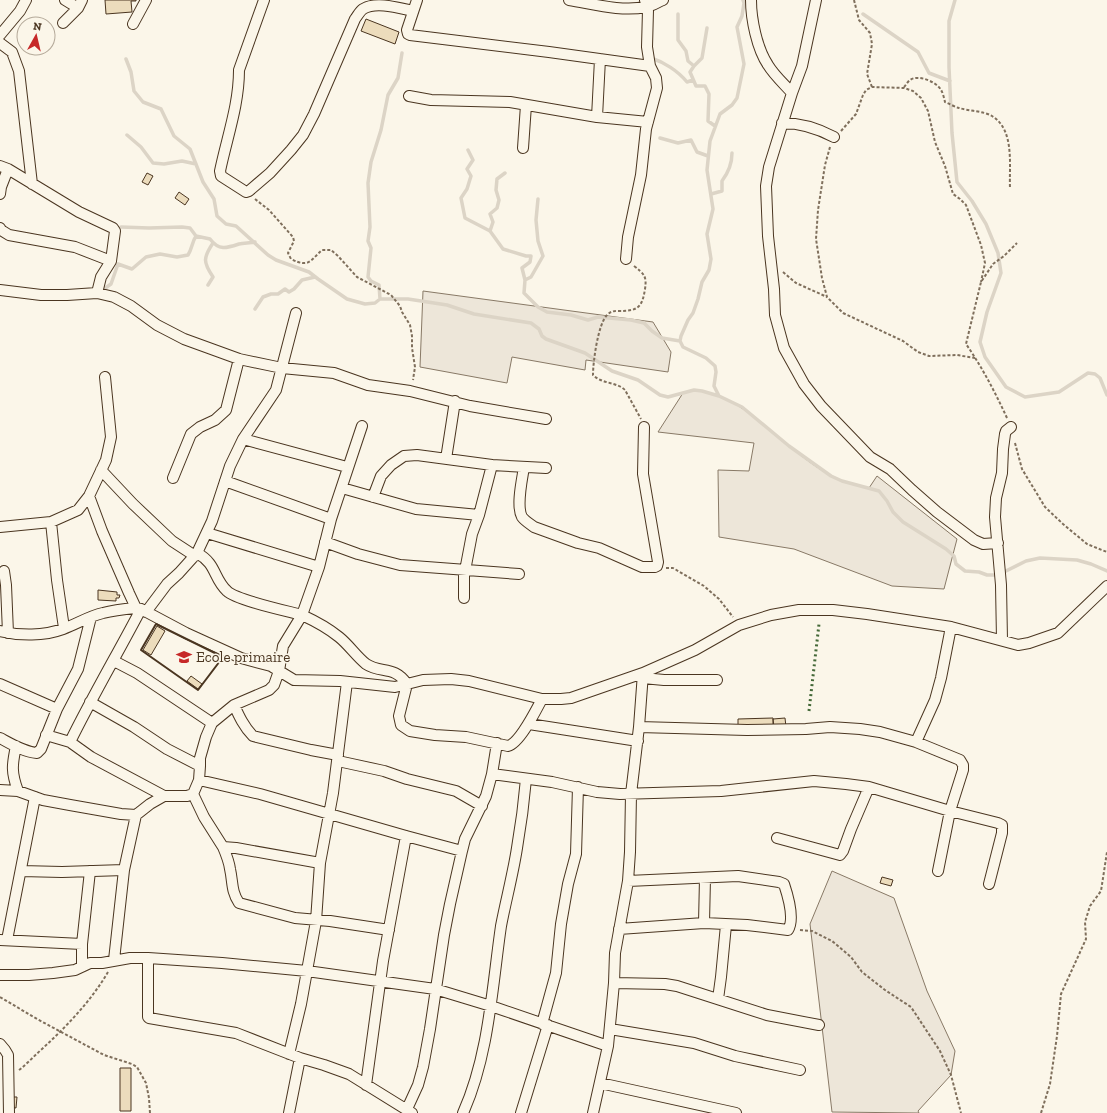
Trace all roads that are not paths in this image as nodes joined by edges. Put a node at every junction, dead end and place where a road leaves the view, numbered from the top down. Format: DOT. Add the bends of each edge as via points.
graph roads {
  1 [pos="26,0"];
  2 [pos="65,0"];
  3 [pos="146,0"];
  4 [pos="264,0"];
  5 [pos="417,0"];
  6 [pos="569,0"];
  7 [pos="663,0"];
  8 [pos="751,0"];
  9 [pos="816,0"];
  10 [pos="646,3"];
  11 [pos="80,4"];
  12 [pos="413,11"];
  13 [pos="63,23"];
  14 [pos="133,24"];
  15 [pos="0,35"];
  16 [pos="0,43"];
  17 [pos="600,59"];
  18 [pos="650,66"];
  19 [pos="792,93"];
  20 [pos="409,96"];
  21 [pos="526,105"];
  22 [pos="597,116"];
  23 [pos="648,122"];
  24 [pos="782,123"];
  25 [pos="834,137"];
  26 [pos="523,148"];
  27 [pos="4,168"];
  28 [pos="32,184"];
  29 [pos="0,194"];
  30 [pos="0,228"];
  31 [pos="626,259"];
  32 [pos="111,261"];
  33 [pos="0,290"];
  34 [pos="97,293"];
  35 [pos="296,313"];
  36 [pos="239,359"];
  37 [pos="282,368"];
  38 [pos="105,377"];
  39 [pos="455,401"];
  40 [pos="546,419"];
  41 [pos="362,426"];
  42 [pos="644,427"];
  43 [pos="1011,427"];
  44 [pos="243,438"];
  45 [pos="446,459"];
  46 [pos="492,465"];
  47 [pos="524,467"];
  48 [pos="348,468"];
  49 [pos="546,468"];
  50 [pos="101,470"];
  51 [pos="173,478"];
  52 [pos="225,481"];
  53 [pos="342,488"];
  54 [pos="89,496"];
  55 [pos="373,497"];
  56 [pos="479,515"];
  57 [pos="331,519"];
  58 [pos="51,522"];
  59 [pos="0,527"];
  60 [pos="207,533"];
  61 [pos="325,542"];
  62 [pos="998,543"];
  63 [pos="196,554"];
  64 [pos="319,567"];
  65 [pos="466,570"];
  66 [pos="4,571"];
  67 [pos="519,574"];
  68 [pos="1107,586"];
  69 [pos="464,598"];
  70 [pos="141,609"];
  71 [pos="302,615"];
  72 [pos="91,617"];
  73 [pos="951,627"];
  74 [pos="64,628"];
  75 [pos="4,632"];
  76 [pos="1002,640"];
  77 [pos="114,661"];
  78 [pos="279,671"];
  79 [pos="643,675"];
  80 [pos="717,680"];
  81 [pos="347,682"];
  82 [pos="0,684"];
  83 [pos="407,684"];
  84 [pos="542,698"];
  85 [pos="90,702"];
  86 [pos="234,705"];
  87 [pos="57,709"];
  88 [pos="212,723"];
  89 [pos="529,724"];
  90 [pos="639,727"];
  91 [pos="46,735"];
  92 [pos="0,738"];
  93 [pos="638,740"];
  94 [pos="70,742"];
  95 [pos="916,742"];
  96 [pos="497,743"];
  97 [pos="16,746"];
  98 [pos="338,758"];
  99 [pos="200,766"];
  100 [pos="492,774"];
  101 [pos="526,779"];
  102 [pos="198,780"];
  103 [pos="578,787"];
  104 [pos="869,787"];
  105 [pos="0,790"];
  106 [pos="18,791"];
  107 [pos="193,794"];
  108 [pos="631,794"];
  109 [pos="164,796"];
  110 [pos="35,797"];
  111 [pos="482,806"];
  112 [pos="950,811"];
  113 [pos="329,814"];
  114 [pos="136,815"];
  115 [pos="406,836"];
  116 [pos="777,838"];
  117 [pos="223,847"];
  118 [pos="462,851"];
  119 [pos="320,863"];
  120 [pos="124,870"];
  121 [pos="20,871"];
  122 [pos="90,871"];
  123 [pos="938,871"];
  124 [pos="705,878"];
  125 [pos="628,881"];
  126 [pos="989,884"];
  127 [pos="316,921"];
  128 [pos="704,923"];
  129 [pos="726,925"];
  130 [pos="618,929"];
  131 [pos="389,930"];
  132 [pos="4,940"];
  133 [pos="82,944"];
  134 [pos="148,958"];
  135 [pos="114,960"];
  136 [pos="82,966"];
  137 [pos="307,971"];
  138 [pos="0,975"];
  139 [pos="380,980"];
  140 [pos="614,983"];
  141 [pos="435,988"];
  142 [pos="718,999"];
  143 [pos="490,1006"];
  144 [pos="545,1025"];
  145 [pos="819,1025"];
  146 [pos="610,1028"];
  147 [pos="0,1044"];
  148 [pos="608,1046"];
  149 [pos="289,1054"];
  150 [pos="300,1058"];
  151 [pos="800,1070"];
  152 [pos="4,1078"];
  153 [pos="600,1083"];
  154 [pos="366,1085"];
  155 [pos="410,1111"];
  156 [pos="9,1113"];
  157 [pos="289,1113"];
  158 [pos="463,1113"];
  159 [pos="521,1113"];
  160 [pos="593,1113"];
  161 [pos="736,1113"];
  1 -- 15 [label="street"];
  2 -- 11 [label="street"];
  3 -- 14 [label="street"];
  4 -- 12 [label="street" via="239,70 234,116 220,171 222,176 246,192 270,173 303,135 361,10 370,5 394,6"];
  5 -- 12 [label="street"];
  6 -- 10 [label="street" via="614,8"];
  7 -- 10 [label="street"];
  8 -- 19 [label="street" via="751,16 761,52 767,65"];
  9 -- 19 [label="street" via="802,66"];
  10 -- 18 [label="street"];
  11 -- 13 [label="street"];
  12 -- 17 [label="street" via="408,30 410,35"];
  16 -- 28 [label="street" via="12,52 19,71"];
  17 -- 18 [label="street"];
  17 -- 22 [label="street"];
  18 -- 23 [label="street" via="656,78 657,88"];
  19 -- 24 [label="street"];
  20 -- 21 [label="street" via="431,100 510,102"];
  21 -- 22 [label="street"];
  21 -- 26 [label="street"];
  22 -- 23 [label="street"];
  23 -- 31 [label="street"];
  24 -- 25 [label="street" via="802,124"];
  24 -- 62 [label="street" via="766,186 775,315 784,348 804,384 821,406 870,457 890,469 937,512 974,540 983,544"];
  27 -- 28 [label="street"];
  27 -- 29 [label="street"];
  28 -- 32 [label="street" via="79,212 113,228 115,231"];
  30 -- 32 [label="street" via="9,235 75,246"];
  32 -- 34 [label="street" via="101,277"];
  33 -- 34 [label="street" via="41,295"];
  34 -- 36 [label="street" via="123,301 157,325 184,339"];
  35 -- 37 [label="street"];
  36 -- 37 [label="street"];
  36 -- 51 [label="street" via="226,410 216,420 191,434"];
  37 -- 39 [label="street" via="334,373 368,385"];
  37 -- 44 [label="street" via="276,390"];
  38 -- 50 [label="street" via="111,437"];
  39 -- 40 [label="street"];
  39 -- 45 [label="street"];
  41 -- 48 [label="street"];
  42 -- 47 [label="street" via="643,474 657,566 642,567 599,548 578,543 528,523 522,516 520,506"];
  43 -- 62 [label="street" via="1004,434 1002,474 996,498"];
  44 -- 48 [label="street"];
  44 -- 52 [label="street"];
  45 -- 46 [label="street"];
  45 -- 55 [label="street" via="404,456 390,465 381,476"];
  46 -- 47 [label="street"];
  46 -- 56 [label="street"];
  47 -- 49 [label="street"];
  48 -- 53 [label="street"];
  50 -- 54 [label="street"];
  50 -- 63 [label="street" via="172,541"];
  52 -- 57 [label="street"];
  52 -- 60 [label="street"];
  53 -- 55 [label="street"];
  53 -- 57 [label="street"];
  54 -- 58 [label="street" via="78,510"];
  54 -- 70 [label="street" via="129,593"];
  55 -- 56 [label="street" via="416,509"];
  56 -- 65 [label="street" via="472,534"];
  57 -- 61 [label="street"];
  58 -- 59 [label="street"];
  58 -- 74 [label="street"];
  60 -- 63 [label="street"];
  60 -- 64 [label="street"];
  61 -- 64 [label="street"];
  61 -- 65 [label="street" via="400,565"];
  62 -- 76 [label="street"];
  63 -- 70 [label="street"];
  63 -- 71 [label="street" via="206,557 228,592 239,598"];
  64 -- 71 [label="street"];
  65 -- 67 [label="street"];
  65 -- 69 [label="street"];
  66 -- 75 [label="street"];
  68 -- 76 [label="street" via="1058,633 1018,645"];
  70 -- 72 [label="street" via="102,613"];
  70 -- 77 [label="street"];
  70 -- 78 [label="street" via="241,658 271,666"];
  71 -- 78 [label="street" via="284,646"];
  71 -- 83 [label="street" via="339,637 367,664 374,668 393,671"];
  72 -- 74 [label="street"];
  72 -- 87 [label="street" via="78,669"];
  73 -- 76 [label="street"];
  73 -- 79 [label="street" via="833,610 799,610 739,625"];
  73 -- 95 [label="street" via="935,700"];
  74 -- 75 [label="street" via="46,634"];
  77 -- 85 [label="street"];
  77 -- 88 [label="street" via="137,673"];
  78 -- 81 [label="street" via="294,680"];
  78 -- 86 [label="street" via="274,685 269,690"];
  79 -- 80 [label="street" via="664,680"];
  79 -- 84 [label="street" via="571,698"];
  79 -- 90 [label="street"];
  81 -- 83 [label="street" via="395,687"];
  81 -- 98 [label="street"];
  82 -- 87 [label="street"];
  83 -- 84 [label="street" via="423,680 457,680"];
  83 -- 96 [label="street" via="399,716 401,725 410,731"];
  84 -- 89 [label="street"];
  85 -- 94 [label="street"];
  85 -- 99 [label="street"];
  86 -- 88 [label="street"];
  86 -- 98 [label="street" via="241,720 254,736"];
  87 -- 91 [label="street"];
  88 -- 99 [label="street" via="206,736"];
  89 -- 93 [label="street"];
  89 -- 96 [label="street" via="513,745"];
  90 -- 93 [label="street"];
  90 -- 95 [label="street" via="755,730 860,728"];
  91 -- 94 [label="street"];
  91 -- 97 [label="street" via="37,753"];
  92 -- 97 [label="street"];
  93 -- 108 [label="street"];
  94 -- 109 [label="street" via="91,757"];
  95 -- 112 [label="street" via="960,760 963,765 964,770"];
  96 -- 100 [label="street"];
  97 -- 106 [label="street" via="13,777"];
  98 -- 111 [label="street" via="456,791"];
  98 -- 113 [label="street"];
  99 -- 102 [label="street"];
  100 -- 101 [label="street"];
  100 -- 111 [label="street"];
  101 -- 103 [label="street"];
  101 -- 143 [label="street"];
  102 -- 107 [label="street"];
  102 -- 113 [label="street" via="260,794"];
  103 -- 108 [label="street" via="598,792"];
  103 -- 144 [label="street" via="576,854 568,884 556,973"];
  104 -- 108 [label="street" via="814,781 721,791"];
  104 -- 112 [label="street"];
  104 -- 116 [label="street" via="840,855"];
  105 -- 106 [label="street"];
  106 -- 110 [label="street"];
  107 -- 109 [label="street"];
  107 -- 117 [label="street"];
  108 -- 125 [label="street"];
  109 -- 114 [label="street"];
  110 -- 114 [label="street" via="70,806"];
  110 -- 121 [label="street"];
  111 -- 118 [label="street" via="465,839"];
  112 -- 123 [label="street"];
  112 -- 126 [label="street" via="1002,825"];
  113 -- 115 [label="street"];
  113 -- 119 [label="street"];
  114 -- 120 [label="street"];
  115 -- 118 [label="street"];
  115 -- 131 [label="street"];
  117 -- 119 [label="street"];
  117 -- 127 [label="street" via="231,869 234,895 239,903"];
  118 -- 141 [label="street"];
  119 -- 127 [label="street"];
  120 -- 122 [label="street"];
  120 -- 135 [label="street"];
  121 -- 122 [label="street"];
  121 -- 132 [label="street"];
  122 -- 133 [label="street"];
  124 -- 125 [label="street"];
  124 -- 128 [label="street"];
  124 -- 129 [label="street" via="738,876 784,884 790,910 788,930"];
  125 -- 130 [label="street"];
  127 -- 131 [label="street"];
  127 -- 137 [label="street"];
  128 -- 129 [label="street"];
  128 -- 130 [label="street"];
  129 -- 142 [label="street"];
  130 -- 140 [label="street"];
  131 -- 139 [label="street"];
  132 -- 133 [label="street"];
  133 -- 136 [label="street"];
  134 -- 135 [label="street"];
  134 -- 137 [label="street"];
  134 -- 149 [label="street" via="149,1018 236,1033"];
  135 -- 136 [label="street"];
  136 -- 138 [label="street" via="74,970 53,973"];
  137 -- 139 [label="street"];
  137 -- 149 [label="street"];
  139 -- 141 [label="street"];
  139 -- 154 [label="street"];
  140 -- 142 [label="street" via="665,984"];
  140 -- 146 [label="street"];
  141 -- 143 [label="street"];
  141 -- 155 [label="street" via="423,1067"];
  142 -- 145 [label="street" via="767,1016"];
  143 -- 144 [label="street"];
  143 -- 158 [label="street" via="480,1061"];
  144 -- 148 [label="street"];
  144 -- 159 [label="street"];
  146 -- 148 [label="street"];
  146 -- 151 [label="street" via="694,1043 735,1056"];
  147 -- 152 [label="street" via="8,1055"];
  148 -- 153 [label="street"];
  149 -- 150 [label="street"];
  150 -- 154 [label="street" via="343,1072"];
  150 -- 157 [label="street"];
  152 -- 156 [label="street"];
  153 -- 160 [label="street"];
  153 -- 161 [label="street"];
  154 -- 155 [label="street"];
}
